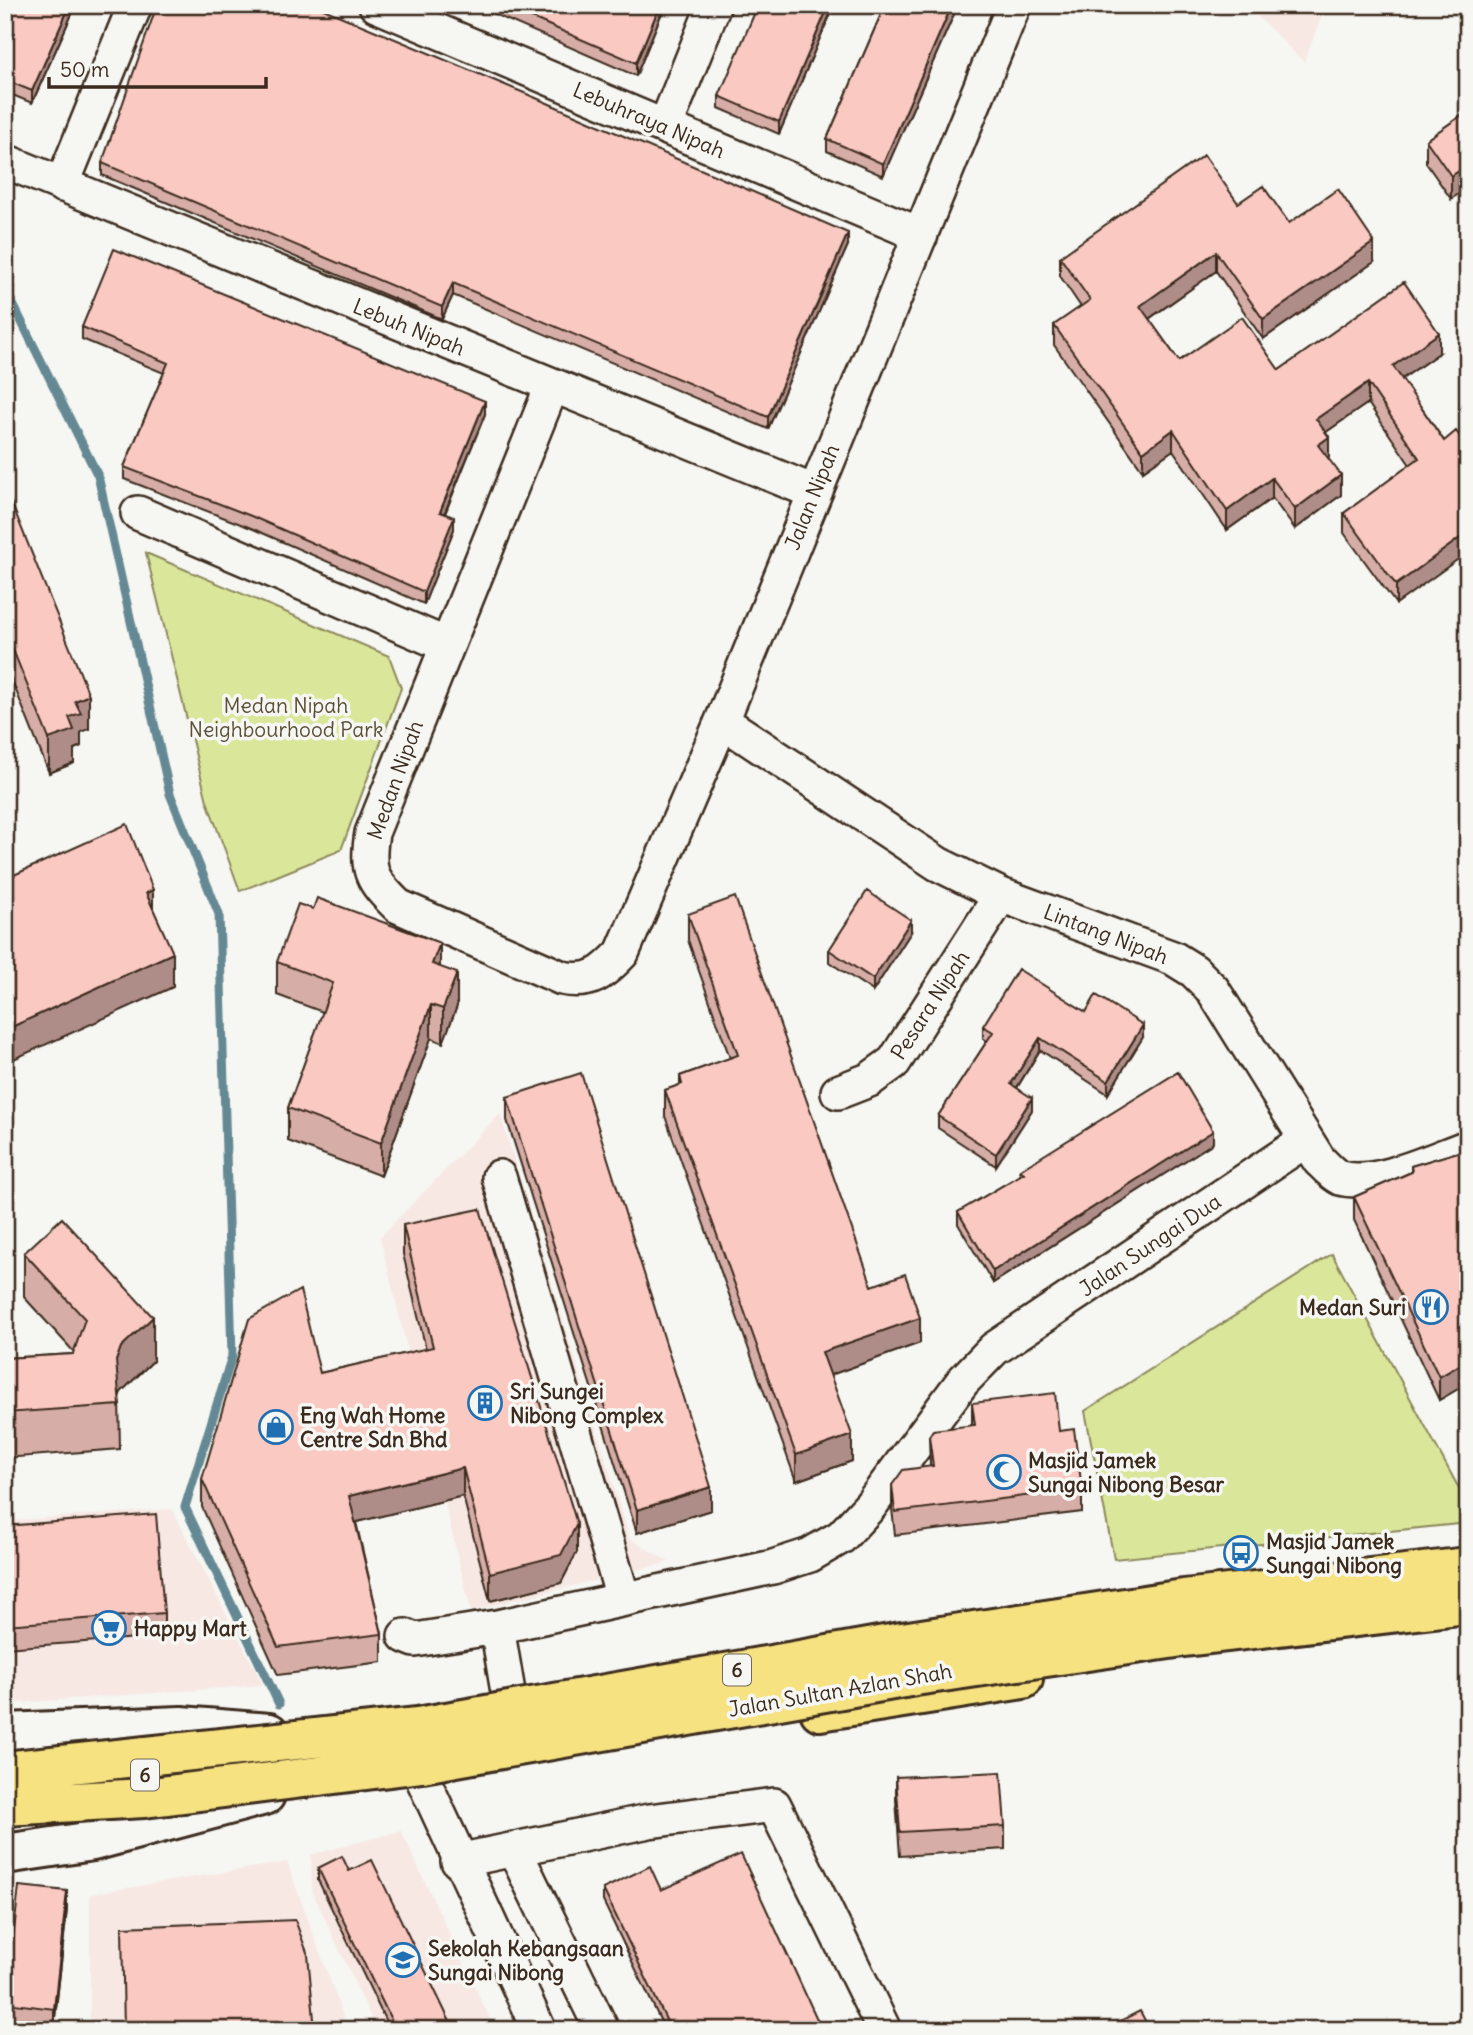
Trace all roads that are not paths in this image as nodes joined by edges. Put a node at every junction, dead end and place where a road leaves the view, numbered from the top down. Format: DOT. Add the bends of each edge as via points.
graph roads {
  1 [pos="135,5"];
  2 [pos="376,5"];
  3 [pos="714,5"];
  4 [pos="1014,5"];
  5 [pos="423,14"];
  6 [pos="665,127"];
  7 [pos="5,161"];
  8 [pos="62,185"];
  9 [pos="920,235"];
  10 [pos="552,386"];
  11 [pos="814,492"];
  12 [pos="138,513"];
  13 [pos="447,645"];
  14 [pos="722,721"];
  15 [pos="1001,895"];
  16 [pos="594,978"];
  17 [pos="838,1092"];
  18 [pos="1306,1140"];
  19 [pos="1468,1147"];
  20 [pos="499,1177"];
  21 [pos="1468,1553"];
  22 [pos="1468,1567"];
  23 [pos="623,1598"];
  24 [pos="1468,1604"];
  25 [pos="1468,1619"];
  26 [pos="497,1628"];
  27 [pos="405,1636"];
  28 [pos="509,1698"];
  29 [pos="5,1733"];
  30 [pos="279,1734"];
  31 [pos="5,1771"];
  32 [pos="422,1777"];
  33 [pos="5,1787"];
  34 [pos="284,1790"];
  35 [pos="5,1804"];
  36 [pos="514,1849"];
  37 [pos="5,1854"];
  38 [pos="458,1861"];
  39 [pos="539,2030"];
  40 [pos="602,2030"];
  41 [pos="884,2030"];
  1 -- 8 [label="street"];
  2 -- 5 [label="street, Lebuhraya Nipah"];
  3 -- 6 [label="street"];
  4 -- 9 [label="street, Jalan Nipah"];
  5 -- 6 [label="street, Lebuhraya Nipah"];
  6 -- 9 [label="street, Lebuhraya Nipah"];
  7 -- 8 [label="street, Lebuh Nipah"];
  8 -- 10 [label="street, Lebuh Nipah"];
  9 -- 11 [label="street, Jalan Nipah"];
  10 -- 11 [label="street, Lebuh Nipah"];
  10 -- 13 [label="street, Medan Nipah"];
  11 -- 14 [label="street, Jalan Nipah"];
  12 -- 13 [label="street"];
  13 -- 16 [label="street, Medan Nipah" via="372,833 369,872 398,906 562,978 578,982"];
  14 -- 15 [label="street, Lintang Nipah" via="938,864"];
  14 -- 16 [label="street, Jalan Nipah" via="622,953"];
  15 -- 17 [label="street, Pesara Nipah" via="894,1062 877,1077"];
  15 -- 18 [label="street, Lintang Nipah" via="1149,947 1194,971 1213,990"];
  18 -- 19 [label="street, Lintang Nipah" via="1338,1177 1361,1180"];
  18 -- 23 [label="street, Jalan Sungai Dua" via="995,1349 963,1381 870,1506 841,1537 810,1555 774,1567"];
  20 -- 23 [label="street"];
  21 -- 28 [label="main road, 6" via="916,1625"];
  22 -- 31 [label="main road, Jalan Sultan Azlan Shah / 6, bridge" via="1157,1603 902,1642 418,1727"];
  23 -- 26 [label="street, Jalan Sungai Dua"];
  24 -- 35 [label="main road, Jalan Sultan Azlan Shah / 6, bridge" via="1175,1638 915,1676 422,1763 144,1798"];
  25 -- 32 [label="main road, Jalan Sultan Azlan Shah / 6" via="1184,1652"];
  26 -- 27 [label="street, Jalan Sungai Dua" via="415,1640"];
  26 -- 28 [label="street"];
  28 -- 30 [label="main road, 6"];
  29 -- 30 [label="main road, 6" via="181,1726"];
  30 -- 33 [label="main road, 6" via="164,1773"];
  32 -- 34 [label="main road, Jalan Sultan Azlan Shah / 6"];
  32 -- 38 [label="street"];
  34 -- 35 [label="main road, Jalan Sultan Azlan Shah / 6" via="162,1788"];
  34 -- 37 [label="main road, Jalan Sultan Azlan Shah / 6" via="93,1841"];
  36 -- 38 [label="street"];
  36 -- 40 [label="street"];
  36 -- 41 [label="street" via="649,1821 774,1805"];
  38 -- 39 [label="street"];
}
